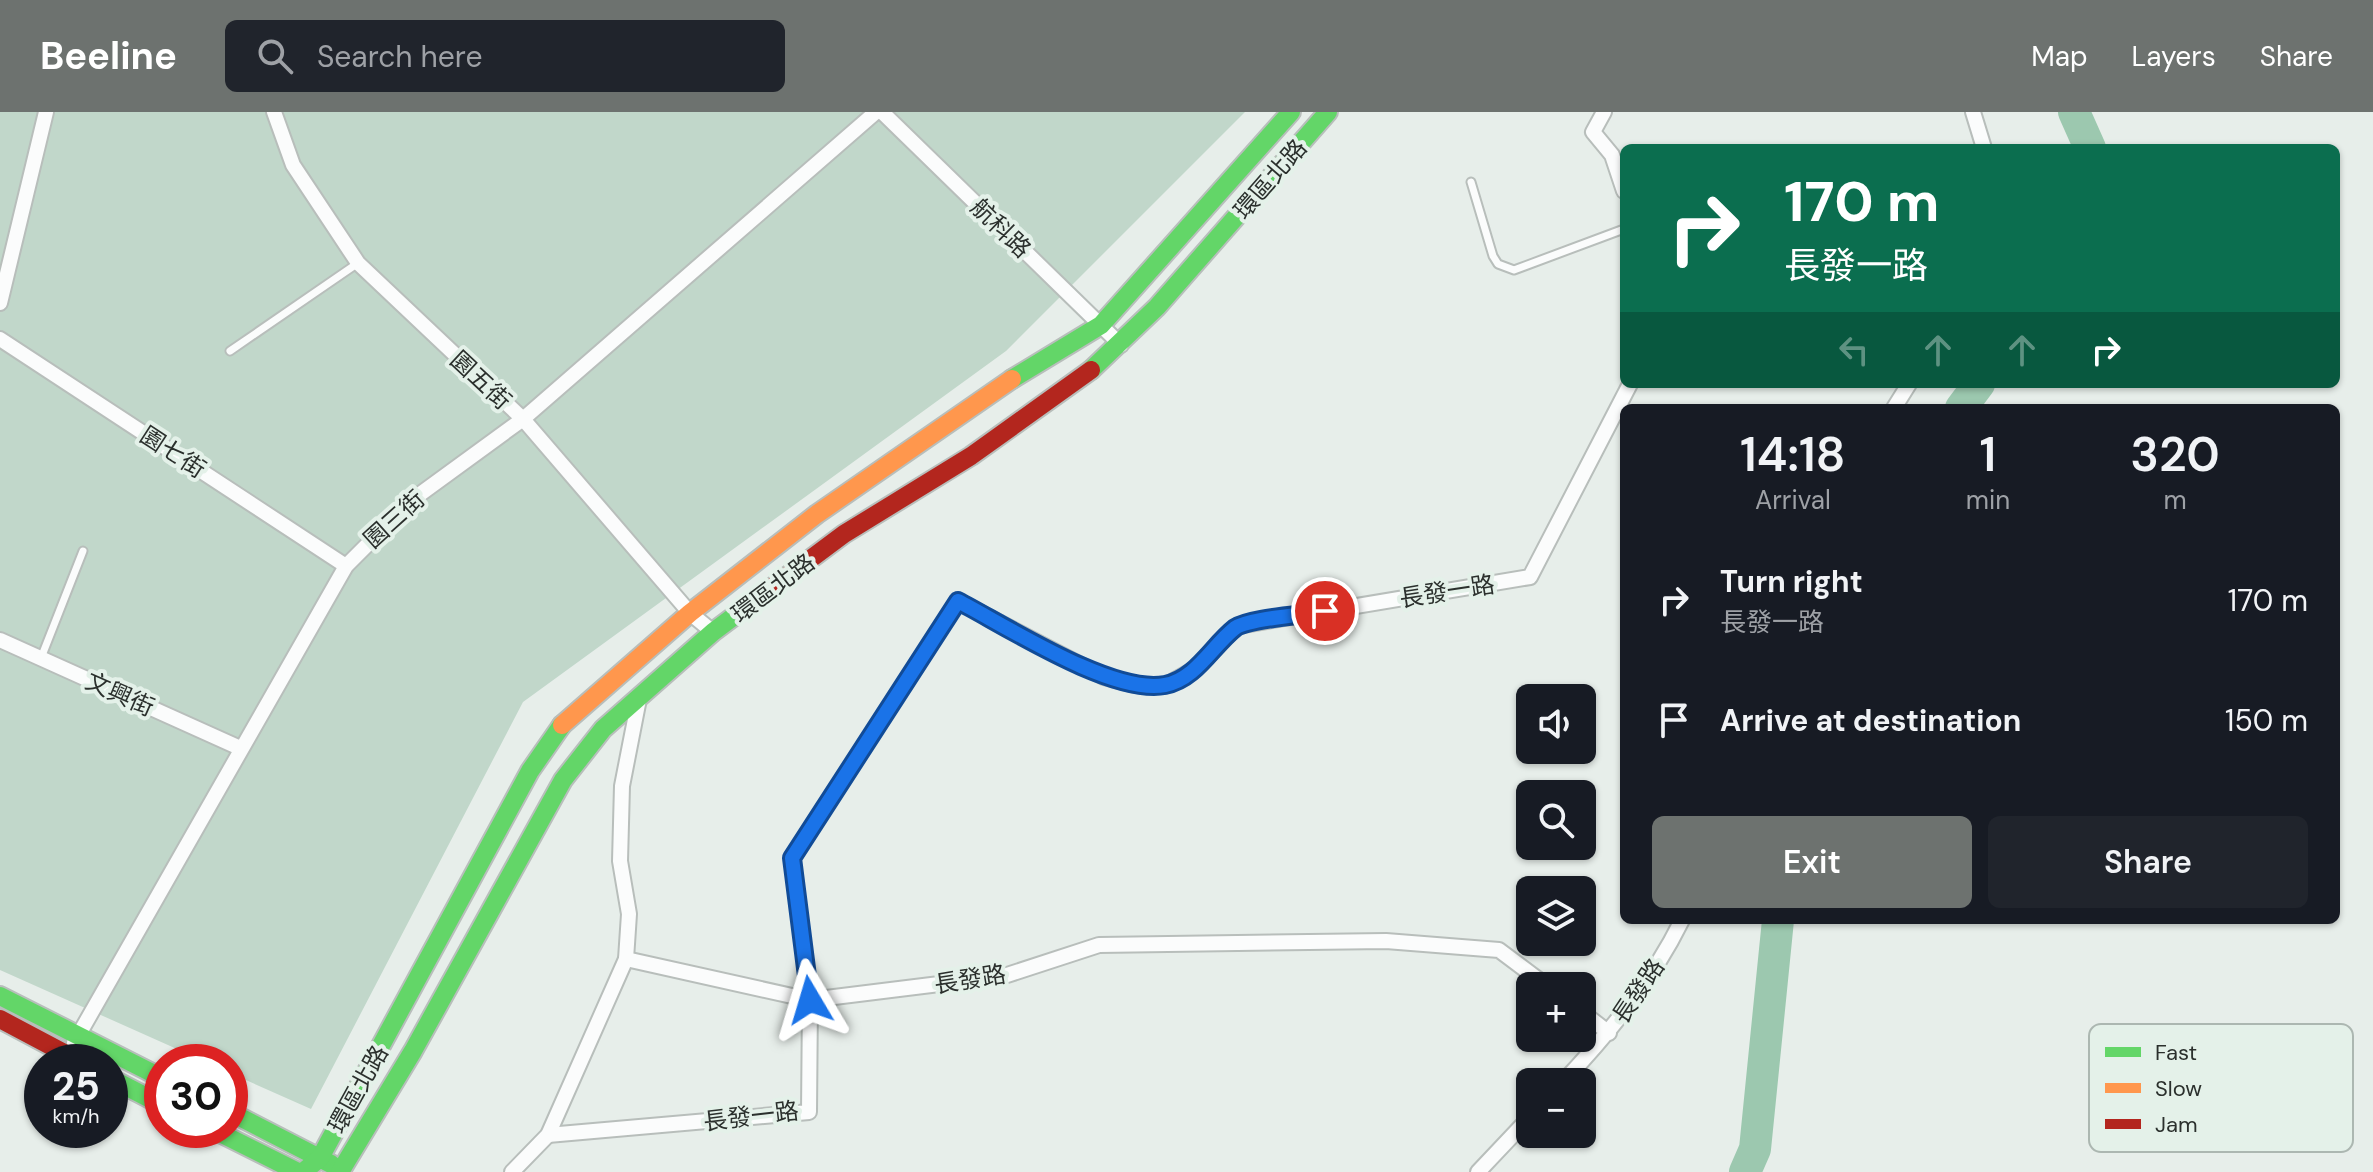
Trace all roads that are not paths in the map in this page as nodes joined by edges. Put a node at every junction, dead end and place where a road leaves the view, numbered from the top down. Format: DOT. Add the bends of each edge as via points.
graph roads {
  1 [pos="46,112"];
  2 [pos="274,112"];
  3 [pos="879,112"];
  4 [pos="1291,112"];
  5 [pos="1328,112"];
  6 [pos="1604,112"];
  7 [pos="1973,112"];
  8 [pos="1983,144"];
  9 [pos="1620,179"];
  10 [pos="1471,182"];
  11 [pos="1620,230"];
  12 [pos="358,263"];
  13 [pos="0,303"];
  14 [pos="1101,325"];
  15 [pos="0,339"];
  16 [pos="1121,345"];
  17 [pos="230,351"];
  18 [pos="1628,388"];
  19 [pos="523,419"];
  20 [pos="83,551"];
  21 [pos="346,566"];
  22 [pos="690,613"];
  23 [pos="713,632"];
  24 [pos="0,640"];
  25 [pos="41,658"];
  26 [pos="639,699"];
  27 [pos="240,748"];
  28 [pos="1680,924"];
  29 [pos="626,959"];
  30 [pos="1528,972"];
  31 [pos="0,996"];
  32 [pos="810,1000"];
  33 [pos="0,1019"];
  34 [pos="1596,1023"];
  35 [pos="1609,1033"];
  36 [pos="77,1036"];
  37 [pos="47,1044"];
  38 [pos="76,1044"];
  39 [pos="1576,1068"];
  40 [pos="144,1069"];
  41 [pos="248,1121"];
  42 [pos="1516,1132"];
  43 [pos="548,1135"];
  44 [pos="248,1146"];
  45 [pos="320,1158"];
  46 [pos="341,1171"];
  47 [pos="301,1172"];
  48 [pos="512,1172"];
  49 [pos="1478,1172"];
  1 -- 13 [label="street"];
  2 -- 12 [label="street, 園五街" via="293,165"];
  3 -- 14 [label="street, 航科路"];
  3 -- 19 [label="street, 園三街"];
  4 -- 14 [label="street, 環區北路"];
  5 -- 16 [label="street, 環區北路"];
  6 -- 9 [label="street" via="1593,132 1612,155"];
  7 -- 8 [label="street"];
  10 -- 11 [label="lane" via="1493,256 1514,270"];
  12 -- 17 [label="lane"];
  12 -- 19 [label="street, 園五街"];
  14 -- 16 [label="street, 航科路"];
  14 -- 22 [label="street, 環區北路" via="895,457"];
  15 -- 21 [label="street, 園七街"];
  16 -- 23 [label="street, 環區北路" via="971,456 844,534"];
  18 -- 32 [label="street, 長發一路" via="1530,577 1237,626 1198,667 1166,685 1104,677 958,601 792,858"];
  19 -- 21 [label="street, 園三街" via="412,500"];
  19 -- 22 [label="street, 園五街"];
  20 -- 25 [label="lane"];
  21 -- 27 [label="street, 園三街"];
  22 -- 23 [label="street, 園五街"];
  22 -- 45 [label="street, 環區北路" via="564,722 538,759"];
  23 -- 26 [label="street, 環區北路"];
  24 -- 25 [label="street, 文興街"];
  25 -- 27 [label="street, 文興街"];
  26 -- 29 [label="street" via="622,786 620,861 629,914"];
  26 -- 46 [label="street, 環區北路" via="603,729 563,780"];
  27 -- 36 [label="street, 園三街"];
  28 -- 35 [label="street, 長發路"];
  29 -- 32 [label="street, 長發路"];
  29 -- 43 [label="street"];
  30 -- 32 [label="street, 長發路" via="1499,950 1386,941 1099,945 1004,976"];
  31 -- 36 [label="street"];
  32 -- 43 [label="street, 長發一路" via="809,1112"];
  33 -- 37 [label="street"];
  34 -- 35 [label="street, 長發路"];
  35 -- 39 [label="street"];
  36 -- 38 [label="street, 園三街"];
  36 -- 40 [label="street"];
  41 -- 45 [label="street"];
  42 -- 49 [label="street"];
  43 -- 48 [label="street"];
  44 -- 47 [label="street"];
  45 -- 46 [label="street"];
  45 -- 47 [label="street"];
}
